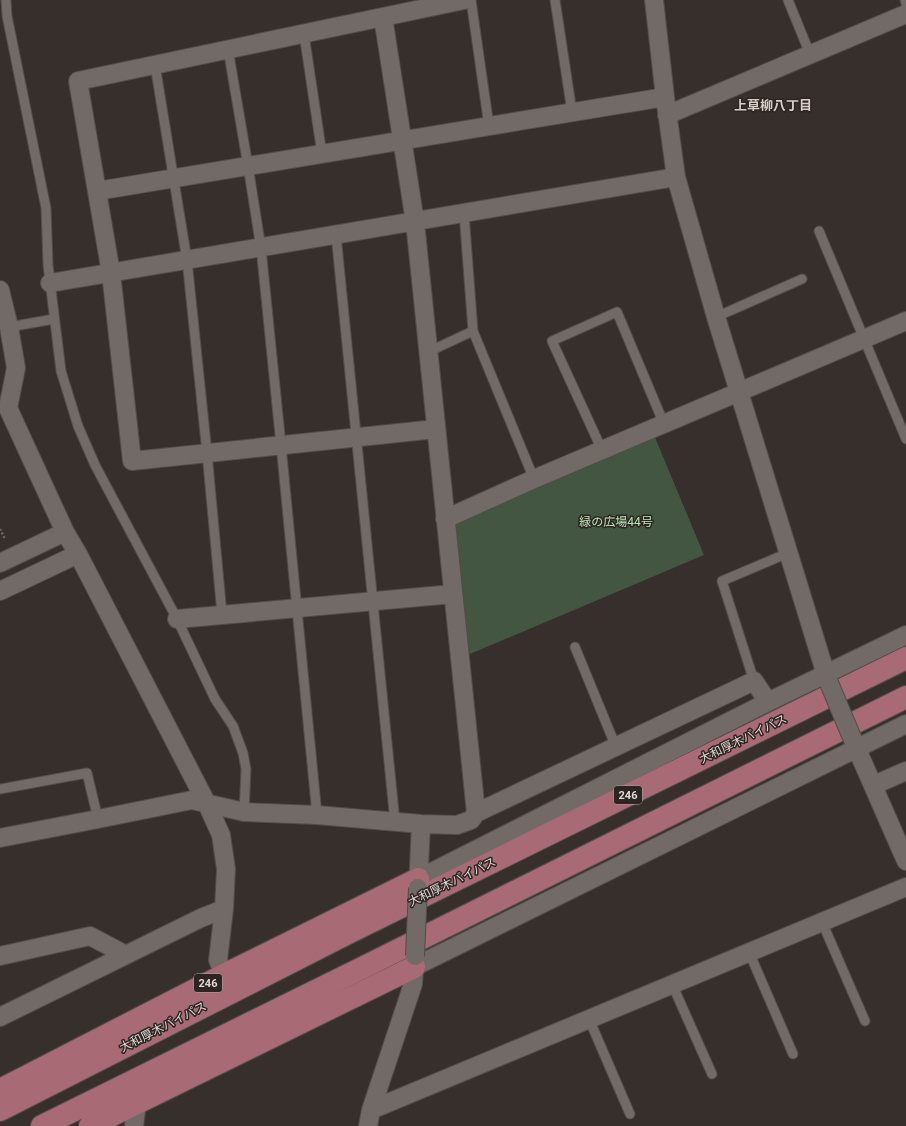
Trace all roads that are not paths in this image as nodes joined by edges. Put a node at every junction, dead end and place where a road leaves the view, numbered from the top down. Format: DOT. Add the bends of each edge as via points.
graph roads {
  1 [pos="6,0"];
  2 [pos="464,0"];
  3 [pos="471,0"];
  4 [pos="555,0"];
  5 [pos="654,0"];
  6 [pos="788,0"];
  7 [pos="905,0"];
  8 [pos="906,3"];
  9 [pos="906,14"];
  10 [pos="382,17"];
  11 [pos="304,34"];
  12 [pos="228,49"];
  13 [pos="810,54"];
  14 [pos="155,65"];
  15 [pos="665,97"];
  16 [pos="572,112"];
  17 [pos="667,115"];
  18 [pos="489,126"];
  19 [pos="402,140"];
  20 [pos="322,154"];
  21 [pos="248,166"];
  22 [pos="676,177"];
  23 [pos="174,178"];
  24 [pos="97,191"];
  25 [pos="464,213"];
  26 [pos="415,222"];
  27 [pos="819,231"];
  28 [pos="336,235"];
  29 [pos="261,248"];
  30 [pos="187,260"];
  31 [pos="111,273"];
  32 [pos="802,279"];
  33 [pos="50,283"];
  34 [pos="0,290"];
  35 [pos="716,317"];
  36 [pos="54,319"];
  37 [pos="906,321"];
  38 [pos="9,327"];
  39 [pos="473,331"];
  40 [pos="863,339"];
  41 [pos="428,352"];
  42 [pos="739,392"];
  43 [pos="4,404"];
  44 [pos="664,424"];
  45 [pos="436,429"];
  46 [pos="356,437"];
  47 [pos="906,439"];
  48 [pos="281,445"];
  49 [pos="602,450"];
  50 [pos="207,453"];
  51 [pos="534,479"];
  52 [pos="445,519"];
  53 [pos="65,532"];
  54 [pos="788,553"];
  55 [pos="78,554"];
  56 [pos="0,563"];
  57 [pos="0,591"];
  58 [pos="453,594"];
  59 [pos="373,601"];
  60 [pos="297,608"];
  61 [pos="222,614"];
  62 [pos="177,619"];
  63 [pos="906,635"];
  64 [pos="575,647"];
  65 [pos="906,658"];
  66 [pos="827,679"];
  67 [pos="754,680"];
  68 [pos="906,697"];
  69 [pos="768,702"];
  70 [pos="906,724"];
  71 [pos="856,744"];
  72 [pos="616,747"];
  73 [pos="906,771"];
  74 [pos="874,785"];
  75 [pos="0,789"];
  76 [pos="207,804"];
  77 [pos="244,812"];
  78 [pos="476,813"];
  79 [pos="317,816"];
  80 [pos="98,819"];
  81 [pos="395,822"];
  82 [pos="421,824"];
  83 [pos="0,838"];
  84 [pos="906,861"];
  85 [pos="418,884"];
  86 [pos="906,887"];
  87 [pos="224,909"];
  88 [pos="822,922"];
  89 [pos="749,952"];
  90 [pos="126,955"];
  91 [pos="0,956"];
  92 [pos="414,962"];
  93 [pos="224,975"];
  94 [pos="672,984"];
  95 [pos="0,1017"];
  96 [pos="589,1019"];
  97 [pos="865,1021"];
  98 [pos="793,1054"];
  99 [pos="712,1074"];
  100 [pos="0,1090"];
  101 [pos="137,1103"];
  102 [pos="0,1110"];
  103 [pos="630,1114"];
  104 [pos="370,1118"];
  105 [pos="42,1126"];
  106 [pos="90,1126"];
  107 [pos="134,1126"];
  1 -- 33 [label="lane" via="7,16 46,208"];
  2 -- 10 [label="street"];
  3 -- 18 [label="lane"];
  4 -- 16 [label="lane"];
  5 -- 15 [label="street"];
  6 -- 13 [label="lane"];
  7 -- 8 [label="lane"];
  9 -- 13 [label="street"];
  10 -- 11 [label="street"];
  10 -- 19 [label="street"];
  11 -- 12 [label="street"];
  11 -- 20 [label="lane"];
  12 -- 14 [label="street"];
  12 -- 21 [label="lane"];
  13 -- 17 [label="street"];
  14 -- 23 [label="lane"];
  14 -- 24 [label="street" via="78,81"];
  15 -- 16 [label="street"];
  15 -- 17 [label="street"];
  16 -- 18 [label="street"];
  17 -- 22 [label="street"];
  18 -- 19 [label="street"];
  19 -- 20 [label="street"];
  19 -- 26 [label="street"];
  20 -- 21 [label="street"];
  21 -- 23 [label="street"];
  21 -- 29 [label="lane"];
  22 -- 25 [label="street"];
  22 -- 35 [label="street"];
  23 -- 24 [label="street"];
  23 -- 30 [label="lane"];
  24 -- 31 [label="street"];
  25 -- 26 [label="street"];
  25 -- 39 [label="lane"];
  26 -- 28 [label="street"];
  26 -- 41 [label="street"];
  27 -- 40 [label="lane"];
  28 -- 29 [label="street"];
  28 -- 46 [label="lane"];
  29 -- 30 [label="street"];
  29 -- 48 [label="lane"];
  30 -- 31 [label="street"];
  30 -- 50 [label="lane"];
  31 -- 33 [label="street"];
  31 -- 50 [label="street" via="132,461"];
  32 -- 35 [label="lane"];
  33 -- 36 [label="lane"];
  34 -- 38 [label="street"];
  35 -- 42 [label="street"];
  36 -- 38 [label="lane"];
  36 -- 62 [label="lane" via="61,371 78,426 95,465"];
  37 -- 40 [label="street"];
  38 -- 43 [label="street" via="16,368"];
  39 -- 41 [label="lane"];
  39 -- 51 [label="lane"];
  40 -- 42 [label="street"];
  40 -- 47 [label="lane"];
  41 -- 45 [label="street"];
  42 -- 44 [label="street"];
  42 -- 54 [label="street"];
  43 -- 53 [label="street"];
  44 -- 49 [label="street"];
  44 -- 49 [label="lane" via="618,312 552,341"];
  45 -- 46 [label="street"];
  45 -- 52 [label="street"];
  46 -- 48 [label="street"];
  46 -- 59 [label="lane"];
  48 -- 50 [label="street"];
  48 -- 60 [label="lane"];
  49 -- 51 [label="street"];
  50 -- 61 [label="lane"];
  51 -- 52 [label="street"];
  52 -- 58 [label="street"];
  53 -- 55 [label="street"];
  53 -- 56 [label="street"];
  54 -- 66 [label="street"];
  54 -- 67 [label="lane" via="722,581"];
  55 -- 57 [label="street"];
  55 -- 76 [label="street"];
  58 -- 59 [label="street"];
  58 -- 78 [label="street"];
  59 -- 60 [label="street"];
  59 -- 81 [label="lane"];
  60 -- 61 [label="street"];
  60 -- 79 [label="lane"];
  61 -- 62 [label="street"];
  62 -- 77 [label="lane" via="215,698 232,726 243,753 246,769"];
  63 -- 66 [label="street"];
  64 -- 72 [label="lane"];
  65 -- 102 [label="highway, 大和厚木バイパス / 246" via="350,932"];
  66 -- 69 [label="street"];
  66 -- 71 [label="street, bridge"];
  67 -- 69 [label="street"];
  67 -- 72 [label="street"];
  68 -- 105 [label="highway"];
  69 -- 85 [label="street"];
  70 -- 71 [label="street"];
  71 -- 74 [label="street"];
  71 -- 92 [label="street"];
  72 -- 78 [label="street"];
  73 -- 74 [label="street"];
  74 -- 84 [label="street"];
  75 -- 80 [label="lane" via="87,773"];
  76 -- 77 [label="street"];
  76 -- 80 [label="street" via="192,800"];
  76 -- 87 [label="street" via="221,835 226,869"];
  77 -- 79 [label="street"];
  78 -- 82 [label="street" via="471,820 457,825"];
  79 -- 81 [label="street"];
  80 -- 83 [label="street"];
  81 -- 82 [label="street"];
  82 -- 85 [label="street"];
  85 -- 92 [label="street, bridge"];
  85 -- 93 [label="highway, 246"];
  86 -- 88 [label="street"];
  87 -- 90 [label="street"];
  87 -- 93 [label="street" via="218,960"];
  88 -- 89 [label="street"];
  88 -- 97 [label="lane"];
  89 -- 94 [label="street"];
  89 -- 98 [label="lane"];
  90 -- 91 [label="street" via="90,936"];
  90 -- 95 [label="street"];
  92 -- 101 [label="highway"];
  92 -- 104 [label="street" via="413,984"];
  93 -- 100 [label="highway, 246"];
  94 -- 96 [label="street"];
  94 -- 99 [label="lane"];
  96 -- 103 [label="lane"];
  96 -- 104 [label="street"];
  101 -- 106 [label="highway"];
  101 -- 107 [label="street"];
}
